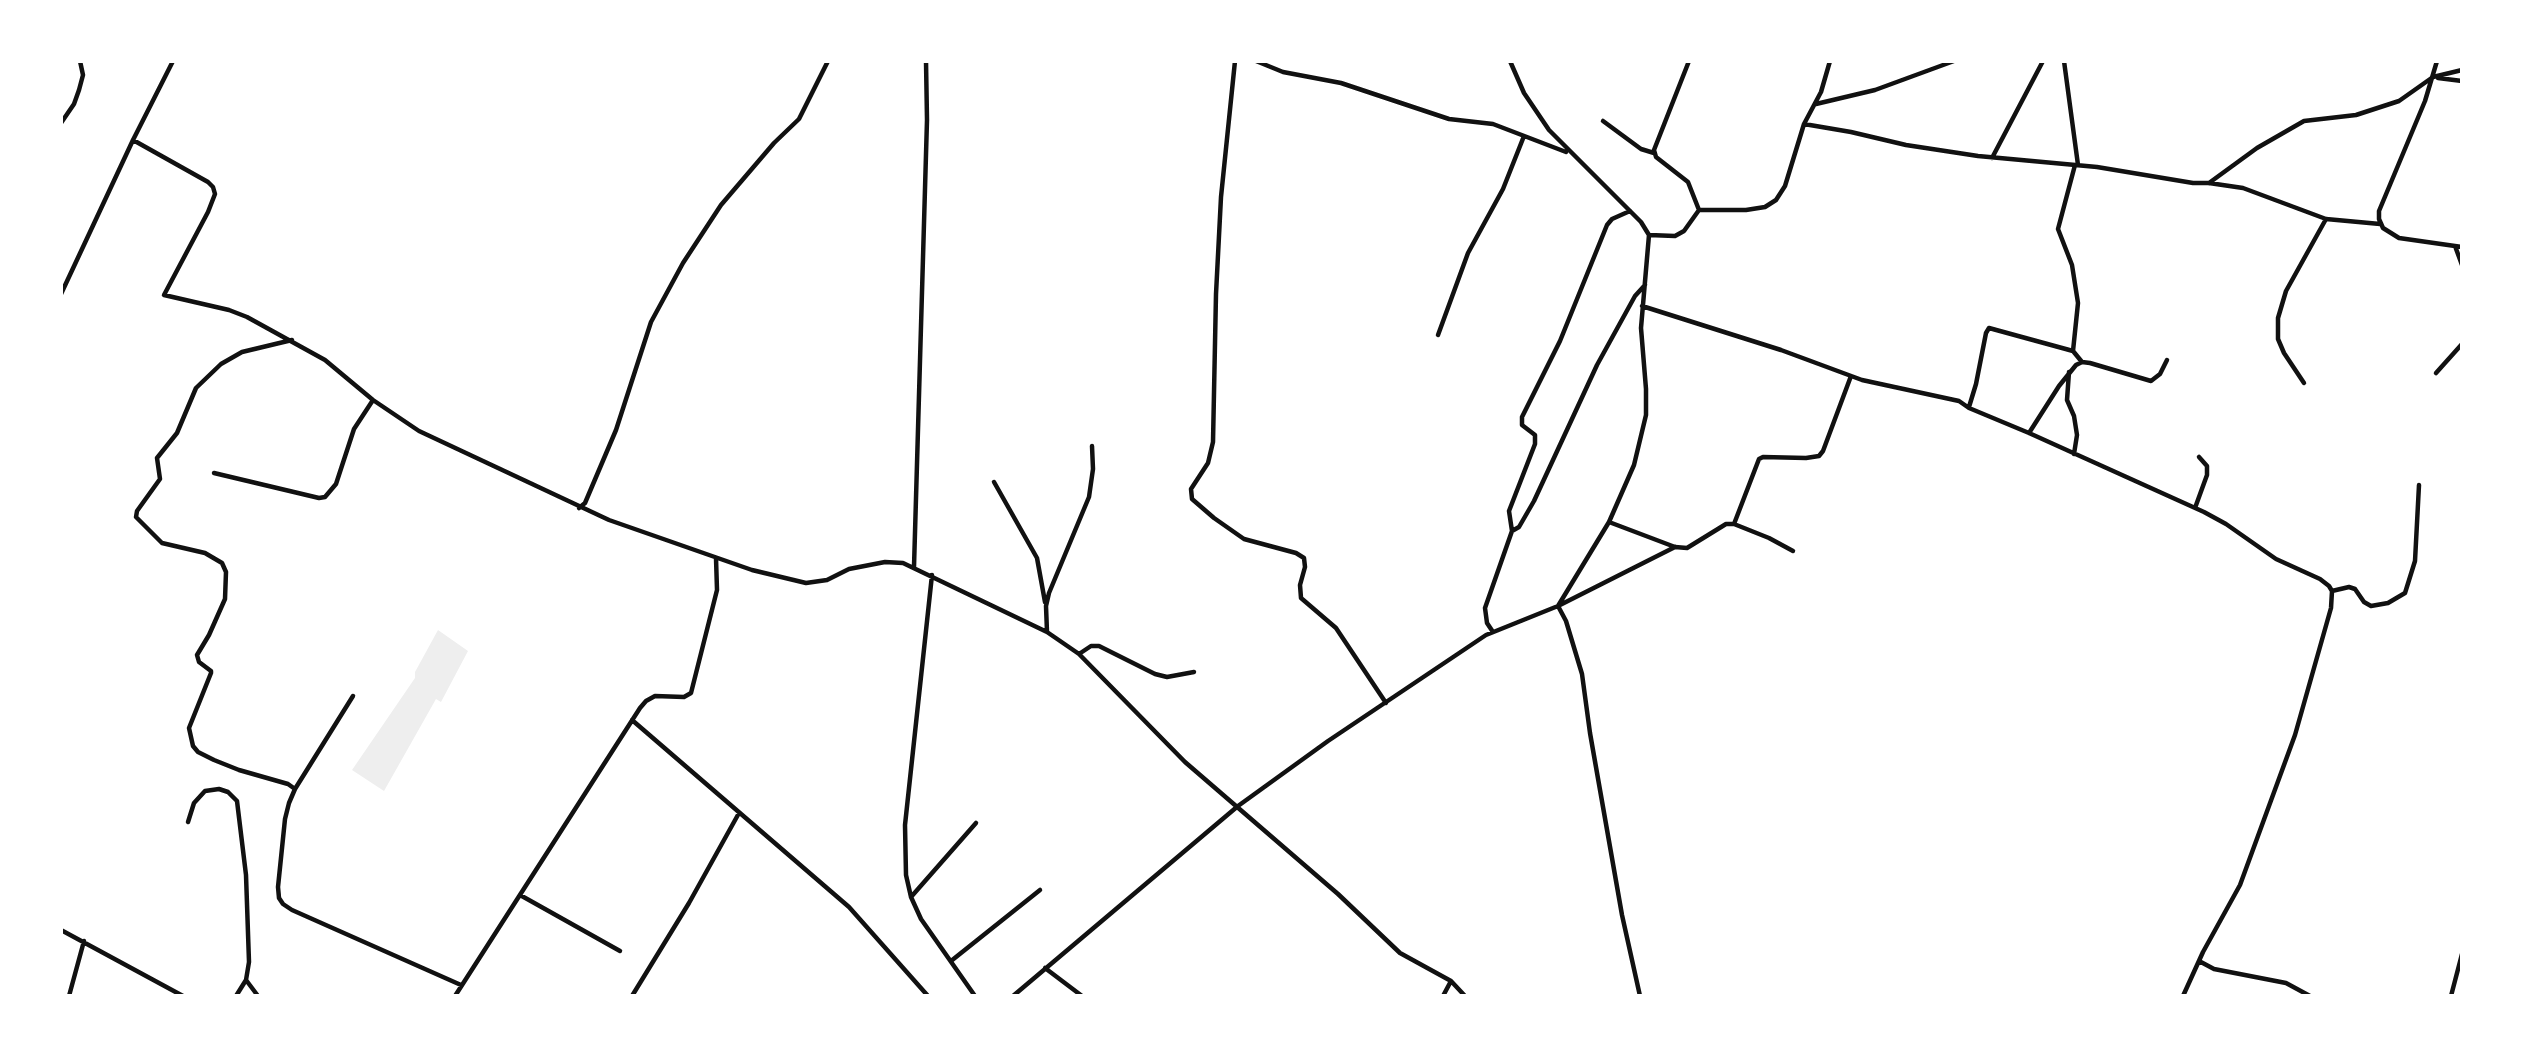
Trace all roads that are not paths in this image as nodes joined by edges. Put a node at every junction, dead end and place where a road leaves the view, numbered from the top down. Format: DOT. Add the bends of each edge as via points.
graph roads {
  1 [pos="80,61"];
  2 [pos="162,61"];
  3 [pos="173,61"];
  4 [pos="828,61"];
  5 [pos="926,61"];
  6 [pos="1235,61"];
  7 [pos="1256,61"];
  8 [pos="1510,61"];
  9 [pos="1689,61"];
  10 [pos="1830,61"];
  11 [pos="1954,61"];
  12 [pos="2043,61"];
  13 [pos="2064,61"];
  14 [pos="2437,61"];
  15 [pos="170,68"];
  16 [pos="2462,70"];
  17 [pos="2434,77"];
  18 [pos="2462,81"];
  19 [pos="1816,104"];
  20 [pos="1603,121"];
  21 [pos="61,123"];
  22 [pos="1804,124"];
  23 [pos="1524,136"];
  24 [pos="133,140"];
  25 [pos="1569,153"];
  26 [pos="1654,153"];
  27 [pos="1992,158"];
  28 [pos="2076,165"];
  29 [pos="2209,183"];
  30 [pos="1699,210"];
  31 [pos="1630,211"];
  32 [pos="2326,219"];
  33 [pos="2380,223"];
  34 [pos="1649,236"];
  35 [pos="2455,246"];
  36 [pos="2462,247"];
  37 [pos="2462,265"];
  38 [pos="1645,284"];
  39 [pos="61,294"];
  40 [pos="1642,306"];
  41 [pos="1438,335"];
  42 [pos="292,341"];
  43 [pos="2462,344"];
  44 [pos="2073,351"];
  45 [pos="2167,360"];
  46 [pos="2082,362"];
  47 [pos="2069,372"];
  48 [pos="2437,373"];
  49 [pos="1851,376"];
  50 [pos="2304,383"];
  51 [pos="373,400"];
  52 [pos="1969,408"];
  53 [pos="2029,433"];
  54 [pos="1092,446"];
  55 [pos="2074,454"];
  56 [pos="2199,457"];
  57 [pos="215,473"];
  58 [pos="995,482"];
  59 [pos="2419,485"];
  60 [pos="579,508"];
  61 [pos="2195,508"];
  62 [pos="1609,522"];
  63 [pos="1734,524"];
  64 [pos="1512,531"];
  65 [pos="1675,547"];
  66 [pos="1793,551"];
  67 [pos="716,558"];
  68 [pos="914,567"];
  69 [pos="932,575"];
  70 [pos="2332,592"];
  71 [pos="1046,606"];
  72 [pos="1559,606"];
  73 [pos="1047,632"];
  74 [pos="1493,632"];
  75 [pos="1079,654"];
  76 [pos="1194,672"];
  77 [pos="353,696"];
  78 [pos="1385,703"];
  79 [pos="632,720"];
  80 [pos="295,789"];
  81 [pos="1238,806"];
  82 [pos="739,813"];
  83 [pos="188,822"];
  84 [pos="976,823"];
  85 [pos="1041,890"];
  86 [pos="520,895"];
  87 [pos="911,897"];
  88 [pos="61,930"];
  89 [pos="84,941"];
  90 [pos="620,951"];
  91 [pos="2462,954"];
  92 [pos="951,961"];
  93 [pos="2199,961"];
  94 [pos="1045,968"];
  95 [pos="246,980"];
  96 [pos="1451,981"];
  97 [pos="461,985"];
  98 [pos="69,996"];
  99 [pos="183,996"];
  100 [pos="236,996"];
  101 [pos="258,996"];
  102 [pos="455,996"];
  103 [pos="632,996"];
  104 [pos="928,996"];
  105 [pos="975,996"];
  106 [pos="1013,996"];
  107 [pos="1082,996"];
  108 [pos="1443,996"];
  109 [pos="1465,996"];
  110 [pos="1640,996"];
  111 [pos="2183,996"];
  112 [pos="2310,996"];
  113 [pos="2451,996"];
  1 -- 21 [label="street" via="79,90"];
  2 -- 15 [label="street"];
  3 -- 15 [label="street"];
  4 -- 60 [label="street" via="799,118 720,205 683,263 651,322 616,430"];
  5 -- 68 [label="street"];
  6 -- 78 [label="street" via="1216,294 1213,442 1208,463 1191,489 1192,499 1244,538 1304,558 1301,597 1336,628"];
  7 -- 23 [label="street"];
  8 -- 25 [label="street" via="1533,109"];
  9 -- 26 [label="street"];
  10 -- 19 [label="street"];
  11 -- 19 [label="street" via="1875,90"];
  12 -- 27 [label="street"];
  13 -- 28 [label="street"];
  14 -- 17 [label="street"];
  15 -- 24 [label="street"];
  16 -- 17 [label="street"];
  17 -- 18 [label="street"];
  17 -- 29 [label="street" via="2399,101 2356,115 2304,121"];
  17 -- 33 [label="street" via="2379,211"];
  19 -- 22 [label="street"];
  20 -- 26 [label="street" via="1641,149"];
  22 -- 27 [label="street"];
  22 -- 30 [label="street" via="1785,186 1776,200 1746,210"];
  23 -- 25 [label="street"];
  23 -- 41 [label="street" via="1503,189 1468,253"];
  24 -- 39 [label="street"];
  24 -- 42 [label="street" via="208,182 215,194 164,295 229,310"];
  25 -- 31 [label="street"];
  26 -- 30 [label="street" via="1688,182"];
  27 -- 28 [label="street"];
  28 -- 29 [label="street"];
  28 -- 44 [label="street" via="2058,229 2076,281 2078,321"];
  29 -- 32 [label="street" via="2256,191"];
  30 -- 34 [label="street" via="1675,236"];
  31 -- 34 [label="street"];
  31 -- 64 [label="street" via="1608,225 1560,341 1522,417 1522,425 1535,439 1509,511"];
  32 -- 33 [label="street"];
  32 -- 50 [label="street" via="2286,291 2278,318 2281,346"];
  33 -- 35 [label="street" via="2399,238"];
  34 -- 38 [label="street"];
  35 -- 36 [label="street"];
  35 -- 37 [label="street"];
  38 -- 40 [label="street"];
  38 -- 64 [label="street" via="1597,365 1534,500"];
  40 -- 49 [label="street"];
  40 -- 62 [label="street" via="1646,415 1634,465"];
  42 -- 51 [label="street" via="325,359"];
  42 -- 80 [label="street" via="243,352 221,364 197,388 177,433 157,458 160,479 136,517 162,543 205,553 222,563 226,572 225,599 197,655 211,673 188,728 192,746 214,760"];
  43 -- 48 [label="street"];
  44 -- 46 [label="street"];
  44 -- 52 [label="street" via="1989,328"];
  45 -- 46 [label="street" via="2151,381"];
  46 -- 47 [label="street"];
  47 -- 53 [label="street"];
  47 -- 55 [label="street" via="2067,400 2077,435"];
  49 -- 52 [label="street" via="1959,401"];
  49 -- 63 [label="street" via="1823,451 1806,458 1759,459"];
  51 -- 57 [label="street" via="354,429 336,484 326,497"];
  51 -- 60 [label="street" via="441,443"];
  52 -- 53 [label="street"];
  53 -- 55 [label="street"];
  54 -- 71 [label="street" via="1088,497"];
  55 -- 61 [label="street"];
  56 -- 61 [label="street" via="2207,466 2207,475"];
  58 -- 71 [label="street" via="1037,558"];
  59 -- 70 [label="street" via="2415,561 2405,593 2371,606 2355,589"];
  60 -- 67 [label="street"];
  61 -- 70 [label="street" via="2276,559 2320,579"];
  62 -- 65 [label="street"];
  62 -- 72 [label="street"];
  63 -- 65 [label="street" via="1726,524 1687,548"];
  63 -- 66 [label="street"];
  64 -- 74 [label="street" via="1485,608"];
  65 -- 72 [label="street"];
  67 -- 68 [label="street" via="806,583 885,562"];
  67 -- 79 [label="street" via="717,590 691,693 650,698"];
  68 -- 69 [label="street"];
  69 -- 73 [label="street"];
  69 -- 87 [label="street" via="905,825"];
  70 -- 93 [label="street" via="2295,735 2240,885"];
  71 -- 73 [label="street"];
  72 -- 74 [label="street"];
  72 -- 110 [label="street" via="1582,674"];
  73 -- 75 [label="street"];
  74 -- 78 [label="street"];
  75 -- 76 [label="street" via="1098,646 1155,674 1167,677"];
  75 -- 81 [label="street" via="1185,762"];
  77 -- 80 [label="street"];
  78 -- 81 [label="street"];
  79 -- 82 [label="street"];
  79 -- 86 [label="street"];
  80 -- 97 [label="street" via="285,819 278,887 283,904"];
  81 -- 94 [label="street"];
  81 -- 96 [label="street" via="1400,953"];
  82 -- 103 [label="street"];
  82 -- 104 [label="street" via="849,907"];
  83 -- 95 [label="street" via="194,803 205,791 219,789 237,801 246,875"];
  84 -- 87 [label="street"];
  85 -- 92 [label="street"];
  86 -- 90 [label="street"];
  86 -- 97 [label="street"];
  87 -- 92 [label="street"];
  88 -- 89 [label="street"];
  89 -- 98 [label="street"];
  89 -- 99 [label="street"];
  91 -- 113 [label="street"];
  92 -- 105 [label="street"];
  93 -- 111 [label="street"];
  93 -- 112 [label="street" via="2214,970 2286,983"];
  94 -- 106 [label="street"];
  94 -- 107 [label="street"];
  95 -- 100 [label="street"];
  95 -- 101 [label="street"];
  96 -- 108 [label="street"];
  96 -- 109 [label="street"];
  97 -- 102 [label="street"];
}
